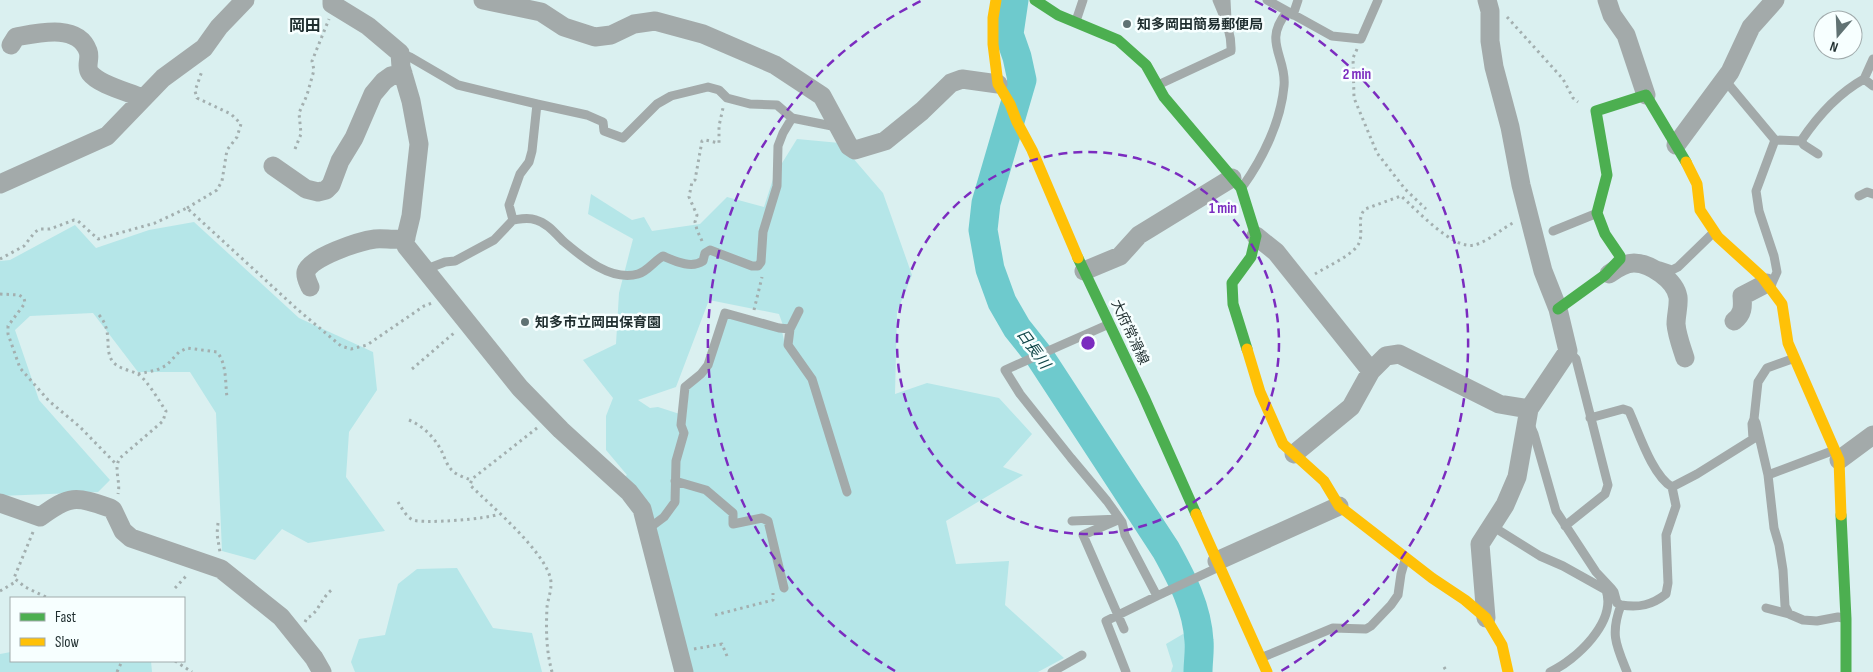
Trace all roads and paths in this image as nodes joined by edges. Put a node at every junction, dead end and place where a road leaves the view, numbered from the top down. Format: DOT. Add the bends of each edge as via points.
graph roads {
  1 [pos="220,0"];
  2 [pos="483,0"];
  3 [pos="996,0"];
  4 [pos="1035,0"];
  5 [pos="1084,0"];
  6 [pos="1217,0"];
  7 [pos="1226,0"];
  8 [pos="1267,0"];
  9 [pos="1298,0"];
  10 [pos="1378,0"];
  11 [pos="1487,0"];
  12 [pos="1607,0"];
  13 [pos="1775,0"];
  14 [pos="242,3"];
  15 [pos="333,3"];
  16 [pos="1504,13"];
  17 [pos="1290,14"];
  18 [pos="1226,21"];
  19 [pos="1075,22"];
  20 [pos="1361,39"];
  21 [pos="11,45"];
  22 [pos="400,53"];
  23 [pos="1873,59"];
  24 [pos="203,67"];
  25 [pos="402,73"];
  26 [pos="1724,79"];
  27 [pos="1864,79"];
  28 [pos="998,84"];
  29 [pos="1157,86"];
  30 [pos="1873,86"];
  31 [pos="1646,95"];
  32 [pos="142,98"];
  33 [pos="727,98"];
  34 [pos="537,104"];
  35 [pos="1596,111"];
  36 [pos="792,118"];
  37 [pos="839,126"];
  38 [pos="1775,140"];
  39 [pos="1801,141"];
  40 [pos="1676,145"];
  41 [pos="295,149"];
  42 [pos="1818,154"];
  43 [pos="273,166"];
  44 [pos="1237,183"];
  45 [pos="0,184"];
  46 [pos="1873,194"];
  47 [pos="1859,196"];
  48 [pos="187,208"];
  49 [pos="1426,209"];
  50 [pos="1597,213"];
  51 [pos="1529,216"];
  52 [pos="513,220"];
  53 [pos="1553,231"];
  54 [pos="1714,232"];
  55 [pos="1256,236"];
  56 [pos="406,238"];
  57 [pos="708,252"];
  58 [pos="0,259"];
  59 [pos="759,264"];
  60 [pos="1643,264"];
  61 [pos="424,270"];
  62 [pos="1084,272"];
  63 [pos="1605,275"];
  64 [pos="1301,283"];
  65 [pos="1768,284"];
  66 [pos="310,287"];
  67 [pos="0,294"];
  68 [pos="436,301"];
  69 [pos="1558,309"];
  70 [pos="799,311"];
  71 [pos="99,315"];
  72 [pos="751,320"];
  73 [pos="1734,321"];
  74 [pos="1109,324"];
  75 [pos="790,329"];
  76 [pos="458,333"];
  77 [pos="1568,351"];
  78 [pos="1685,358"];
  79 [pos="1795,358"];
  80 [pos="412,369"];
  81 [pos="1370,371"];
  82 [pos="138,374"];
  83 [pos="227,397"];
  84 [pos="1528,417"];
  85 [pos="550,418"];
  86 [pos="1590,418"];
  87 [pos="1754,419"];
  88 [pos="409,420"];
  89 [pos="1873,435"];
  90 [pos="1294,454"];
  91 [pos="1837,455"];
  92 [pos="116,464"];
  93 [pos="1768,475"];
  94 [pos="471,480"];
  95 [pos="675,480"];
  96 [pos="1672,487"];
  97 [pos="847,492"];
  98 [pos="398,502"];
  99 [pos="0,503"];
  100 [pos="1339,506"];
  101 [pos="113,510"];
  102 [pos="499,514"];
  103 [pos="40,517"];
  104 [pos="1120,519"];
  105 [pos="1072,521"];
  106 [pos="218,523"];
  107 [pos="1492,526"];
  108 [pos="1565,526"];
  109 [pos="648,529"];
  110 [pos="1407,558"];
  111 [pos="1218,564"];
  112 [pos="219,568"];
  113 [pos="17,580"];
  114 [pos="784,588"];
  115 [pos="333,589"];
  116 [pos="1608,589"];
  117 [pos="0,590"];
  118 [pos="1157,596"];
  119 [pos="46,597"];
  120 [pos="1621,605"];
  121 [pos="1766,608"];
  122 [pos="1117,614"];
  123 [pos="1788,614"];
  124 [pos="715,615"];
  125 [pos="1486,618"];
  126 [pos="1846,619"];
  127 [pos="1124,629"];
  128 [pos="298,638"];
  129 [pos="707,646"];
  130 [pos="727,656"];
  131 [pos="1082,656"];
  132 [pos="1260,658"];
  133 [pos="177,662"];
  134 [pos="1444,667"];
  135 [pos="192,672"];
  136 [pos="322,672"];
  137 [pos="552,672"];
  138 [pos="684,672"];
  139 [pos="1052,672"];
  140 [pos="1126,672"];
  141 [pos="1267,672"];
  142 [pos="1447,672"];
  143 [pos="1508,672"];
  144 [pos="1550,672"];
  145 [pos="1627,672"];
  146 [pos="1846,672"];
  1 -- 14 [label="street"];
  2 -- 37 [label="street" via="541,12 564,27 595,37 611,35 634,24 655,21 703,34 775,64 822,96"];
  3 -- 28 [label="street, 大府常滑線" via="993,44"];
  4 -- 19 [label="street"];
  5 -- 19 [label="lane"];
  6 -- 18 [label="lane"];
  7 -- 18 [label="lane"];
  8 -- 17 [label="lane"];
  9 -- 17 [label="lane"];
  10 -- 20 [label="lane"];
  11 -- 51 [label="street" via="1494,67"];
  12 -- 31 [label="street" via="1612,15 1626,35"];
  13 -- 26 [label="street" via="1751,26"];
  14 -- 32 [label="street" via="204,48"];
  15 -- 22 [label="street"];
  15 -- 41 [label="path" via="312,61 314,70 299,113 301,134"];
  16 -- 35 [label="path" via="1563,80 1574,98"];
  17 -- 20 [label="lane" via="1332,36"];
  17 -- 44 [label="lane" via="1281,20 1276,31 1276,47 1285,83 1283,94 1265,150"];
  18 -- 29 [label="lane" via="1232,40 1231,51"];
  19 -- 29 [label="street" via="1118,40 1146,65"];
  20 -- 49 [label="path" via="1353,58 1354,98 1377,153 1405,189"];
  21 -- 32 [label="street" via="16,37 62,31 70,34 86,47 90,74"];
  22 -- 25 [label="street"];
  22 -- 34 [label="lane" via="458,85"];
  23 -- 27 [label="lane"];
  24 -- 48 [label="path" via="195,91 197,98 231,114 242,124 237,138 227,150 218,190"];
  25 -- 43 [label="street" via="384,81 373,94 326,190 306,189"];
  25 -- 56 [label="street" via="419,144"];
  26 -- 38 [label="lane"];
  26 -- 40 [label="street"];
  27 -- 30 [label="lane"];
  27 -- 39 [label="lane" via="1815,120"];
  28 -- 37 [label="street" via="962,79 951,83 884,141 868,147 855,150 849,146"];
  28 -- 62 [label="street, 大府常滑線" via="1032,150"];
  29 -- 44 [label="street"];
  31 -- 35 [label="street"];
  31 -- 40 [label="street"];
  32 -- 45 [label="street" via="107,136"];
  33 -- 34 [label="lane" via="708,87 671,96 657,104 623,138 604,131 604,122 587,115"];
  33 -- 36 [label="lane" via="750,104 777,105"];
  33 -- 57 [label="path" via="718,126 719,143 702,142 689,197 697,216 697,230"];
  34 -- 52 [label="lane" via="529,162 520,174 509,205"];
  35 -- 50 [label="street" via="1607,175"];
  36 -- 37 [label="lane"];
  36 -- 59 [label="lane" via="778,146 776,186 763,232"];
  38 -- 39 [label="lane"];
  38 -- 65 [label="lane" via="1756,191 1774,256 1776,272"];
  39 -- 42 [label="lane"];
  40 -- 54 [label="street" via="1697,184 1700,210"];
  44 -- 55 [label="street"];
  44 -- 62 [label="street" via="1139,235 1120,256"];
  46 -- 47 [label="lane" via="1867,192"];
  48 -- 58 [label="path" via="155,223 98,239 74,220 50,229 40,229 24,246"];
  48 -- 68 [label="path" via="341,346 351,349 367,345"];
  50 -- 53 [label="lane"];
  50 -- 63 [label="street" via="1605,234 1620,256"];
  51 -- 64 [label="path" via="1502,228 1482,242 1466,246 1448,236 1402,196 1365,209 1360,220 1361,236 1354,251"];
  51 -- 69 [label="street" via="1543,271"];
  52 -- 57 [label="lane" via="538,220 598,267 627,276 646,271 663,256 697,265"];
  52 -- 61 [label="lane" via="494,240 454,261"];
  54 -- 60 [label="lane" via="1672,270 1646,262"];
  54 -- 65 [label="street"];
  55 -- 64 [label="street" via="1276,252"];
  55 -- 90 [label="street" via="1251,257 1232,283 1233,304 1260,392 1283,444"];
  56 -- 61 [label="street" via="406,246"];
  56 -- 66 [label="street" via="363,241 310,264 306,280"];
  57 -- 59 [label="lane" via="710,250 752,266"];
  59 -- 72 [label="path" via="763,274"];
  60 -- 63 [label="street" via="1621,266"];
  60 -- 78 [label="street" via="1674,286 1678,295 1676,326"];
  61 -- 85 [label="street" via="520,388"];
  62 -- 74 [label="street, 大府常滑線"];
  63 -- 69 [label="street"];
  64 -- 81 [label="street"];
  65 -- 73 [label="street" via="1742,296 1743,307"];
  65 -- 79 [label="street" via="1782,304 1788,343"];
  67 -- 92 [label="path" via="24,298 25,303 8,326 20,368 49,401"];
  69 -- 77 [label="street"];
  70 -- 75 [label="lane"];
  71 -- 82 [label="path" via="106,323 114,363"];
  72 -- 75 [label="lane"];
  72 -- 95 [label="lane" via="725,313 708,365 684,387 681,425 684,433 676,461"];
  74 -- 104 [label="lane" via="1005,370 1020,394"];
  74 -- 111 [label="street, 大府常滑線"];
  75 -- 97 [label="lane" via="788,345 812,379"];
  76 -- 80 [label="path"];
  77 -- 84 [label="street"];
  77 -- 86 [label="lane" via="1576,359"];
  79 -- 87 [label="lane" via="1767,368 1758,382"];
  79 -- 91 [label="street"];
  81 -- 84 [label="street" via="1386,356 1399,354"];
  81 -- 90 [label="street" via="1350,407"];
  82 -- 83 [label="path" via="167,365 187,348 217,352 224,366"];
  82 -- 92 [label="path" via="166,411 166,416"];
  84 -- 107 [label="street" via="1517,476"];
  84 -- 108 [label="lane" via="1552,500"];
  85 -- 94 [label="path"];
  85 -- 109 [label="street" via="629,492 642,509"];
  86 -- 96 [label="lane" via="1623,409 1629,411 1654,468"];
  86 -- 108 [label="lane" via="1608,485 1605,494"];
  87 -- 93 [label="lane"];
  87 -- 96 [label="lane" via="1754,439"];
  88 -- 94 [label="path" via="420,425 433,438 450,468"];
  89 -- 91 [label="street"];
  90 -- 100 [label="street" via="1324,481"];
  91 -- 93 [label="lane"];
  91 -- 126 [label="street"];
  92 -- 101 [label="path" via="119,489"];
  93 -- 123 [label="lane"];
  94 -- 102 [label="path" via="470,485"];
  95 -- 109 [label="lane" via="675,502 664,518"];
  95 -- 114 [label="lane" via="706,490 733,513 733,524 762,518 768,522"];
  96 -- 120 [label="lane" via="1676,506 1666,535 1666,594 1645,606"];
  98 -- 102 [label="path" via="414,520 465,519"];
  99 -- 103 [label="street"];
  100 -- 110 [label="street"];
  100 -- 111 [label="street"];
  101 -- 103 [label="street" via="76,498 59,503"];
  101 -- 112 [label="street" via="123,531 131,538"];
  102 -- 137 [label="path" via="537,552 550,572 552,585 546,638"];
  103 -- 113 [label="path" via="20,561 14,578"];
  104 -- 105 [label="lane"];
  104 -- 118 [label="lane"];
  104 -- 122 [label="lane" via="1083,535"];
  106 -- 112 [label="path"];
  107 -- 116 [label="lane" via="1540,556"];
  107 -- 125 [label="street" via="1480,544"];
  108 -- 116 [label="lane"];
  109 -- 138 [label="street"];
  110 -- 125 [label="street"];
  110 -- 132 [label="lane" via="1403,563 1398,595 1371,626 1366,629 1333,628"];
  111 -- 118 [label="lane"];
  111 -- 132 [label="street, 大府常滑線"];
  112 -- 128 [label="street" via="281,617"];
  113 -- 117 [label="path"];
  113 -- 119 [label="path"];
  114 -- 124 [label="path" via="776,590 773,600"];
  115 -- 128 [label="path" via="307,618"];
  116 -- 120 [label="lane"];
  116 -- 144 [label="lane" via="1608,608 1601,625 1576,655"];
  118 -- 122 [label="lane"];
  120 -- 145 [label="lane" via="1614,622 1614,634"];
  121 -- 123 [label="lane"];
  122 -- 127 [label="lane"];
  122 -- 140 [label="lane" via="1106,621"];
  123 -- 126 [label="lane" via="1803,620"];
  125 -- 143 [label="street" via="1502,645"];
  126 -- 146 [label="street"];
  128 -- 136 [label="street"];
  129 -- 130 [label="path" via="722,644"];
  131 -- 139 [label="lane"];
  132 -- 141 [label="street, 大府常滑線"];
  133 -- 135 [label="path"];
  134 -- 142 [label="path"];
}
